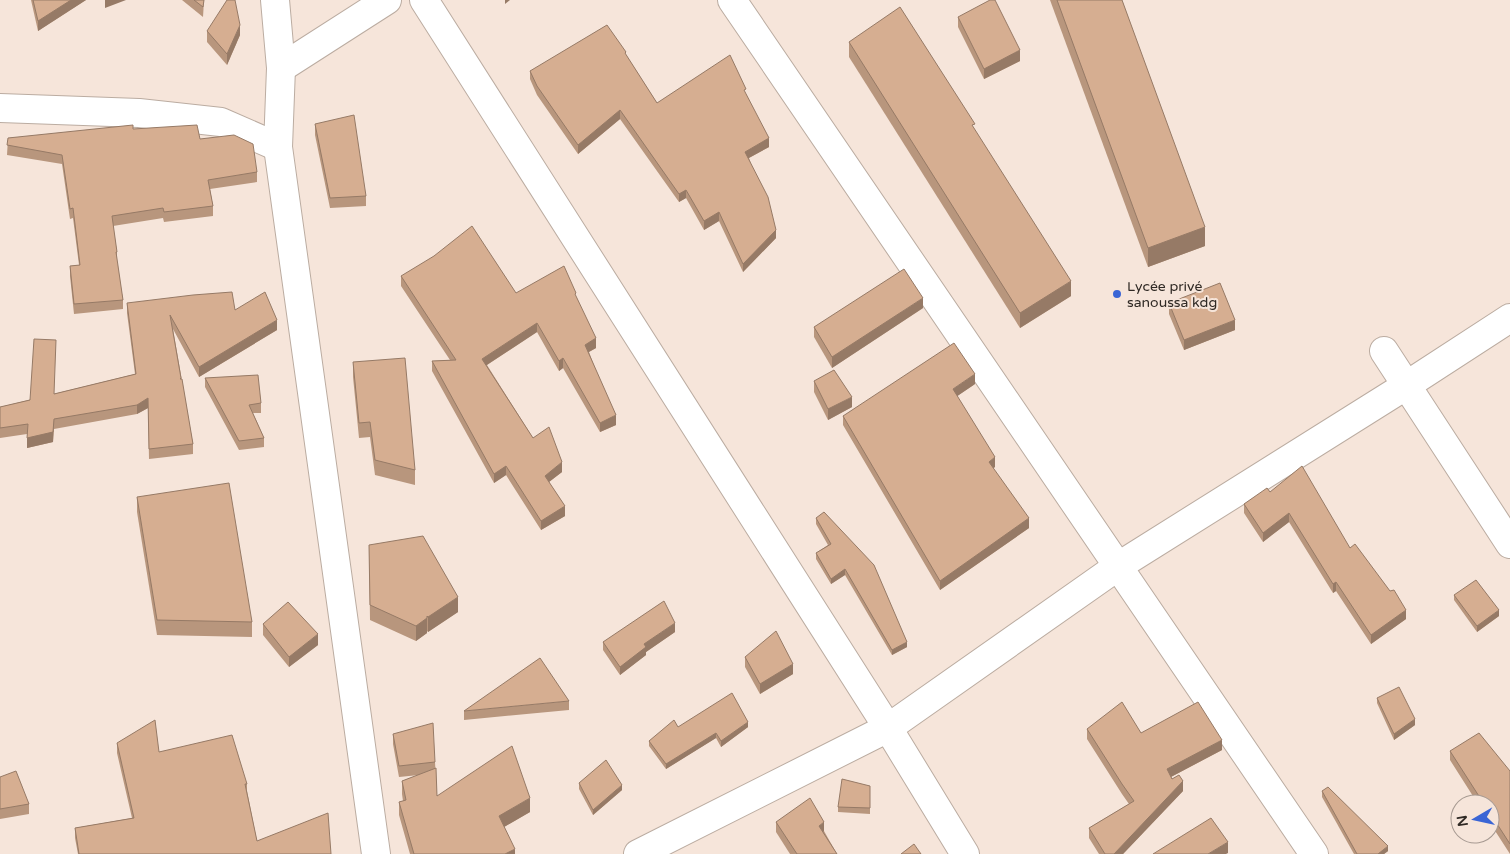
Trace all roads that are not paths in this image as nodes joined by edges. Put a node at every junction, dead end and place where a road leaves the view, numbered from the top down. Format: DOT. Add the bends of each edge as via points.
graph roads {
  1 [pos="275,0"];
  2 [pos="387,0"];
  3 [pos="424,0"];
  4 [pos="732,0"];
  5 [pos="281,68"];
  6 [pos="0,108"];
  7 [pos="278,146"];
  8 [pos="1510,318"];
  9 [pos="1384,351"];
  10 [pos="1406,385"];
  11 [pos="1510,544"];
  12 [pos="1118,567"];
  13 [pos="888,728"];
  14 [pos="376,854"];
  15 [pos="638,854"];
  16 [pos="965,854"];
  17 [pos="1314,854"];
  1 -- 5 [label="street"];
  2 -- 5 [label="street"];
  3 -- 13 [label="street"];
  4 -- 12 [label="street"];
  5 -- 7 [label="street"];
  6 -- 7 [label="street" via="139,113 221,122"];
  7 -- 14 [label="street"];
  8 -- 10 [label="street"];
  9 -- 10 [label="street"];
  10 -- 11 [label="street"];
  10 -- 12 [label="street"];
  12 -- 13 [label="street"];
  12 -- 17 [label="street"];
  13 -- 15 [label="street"];
  13 -- 16 [label="street"];
}
